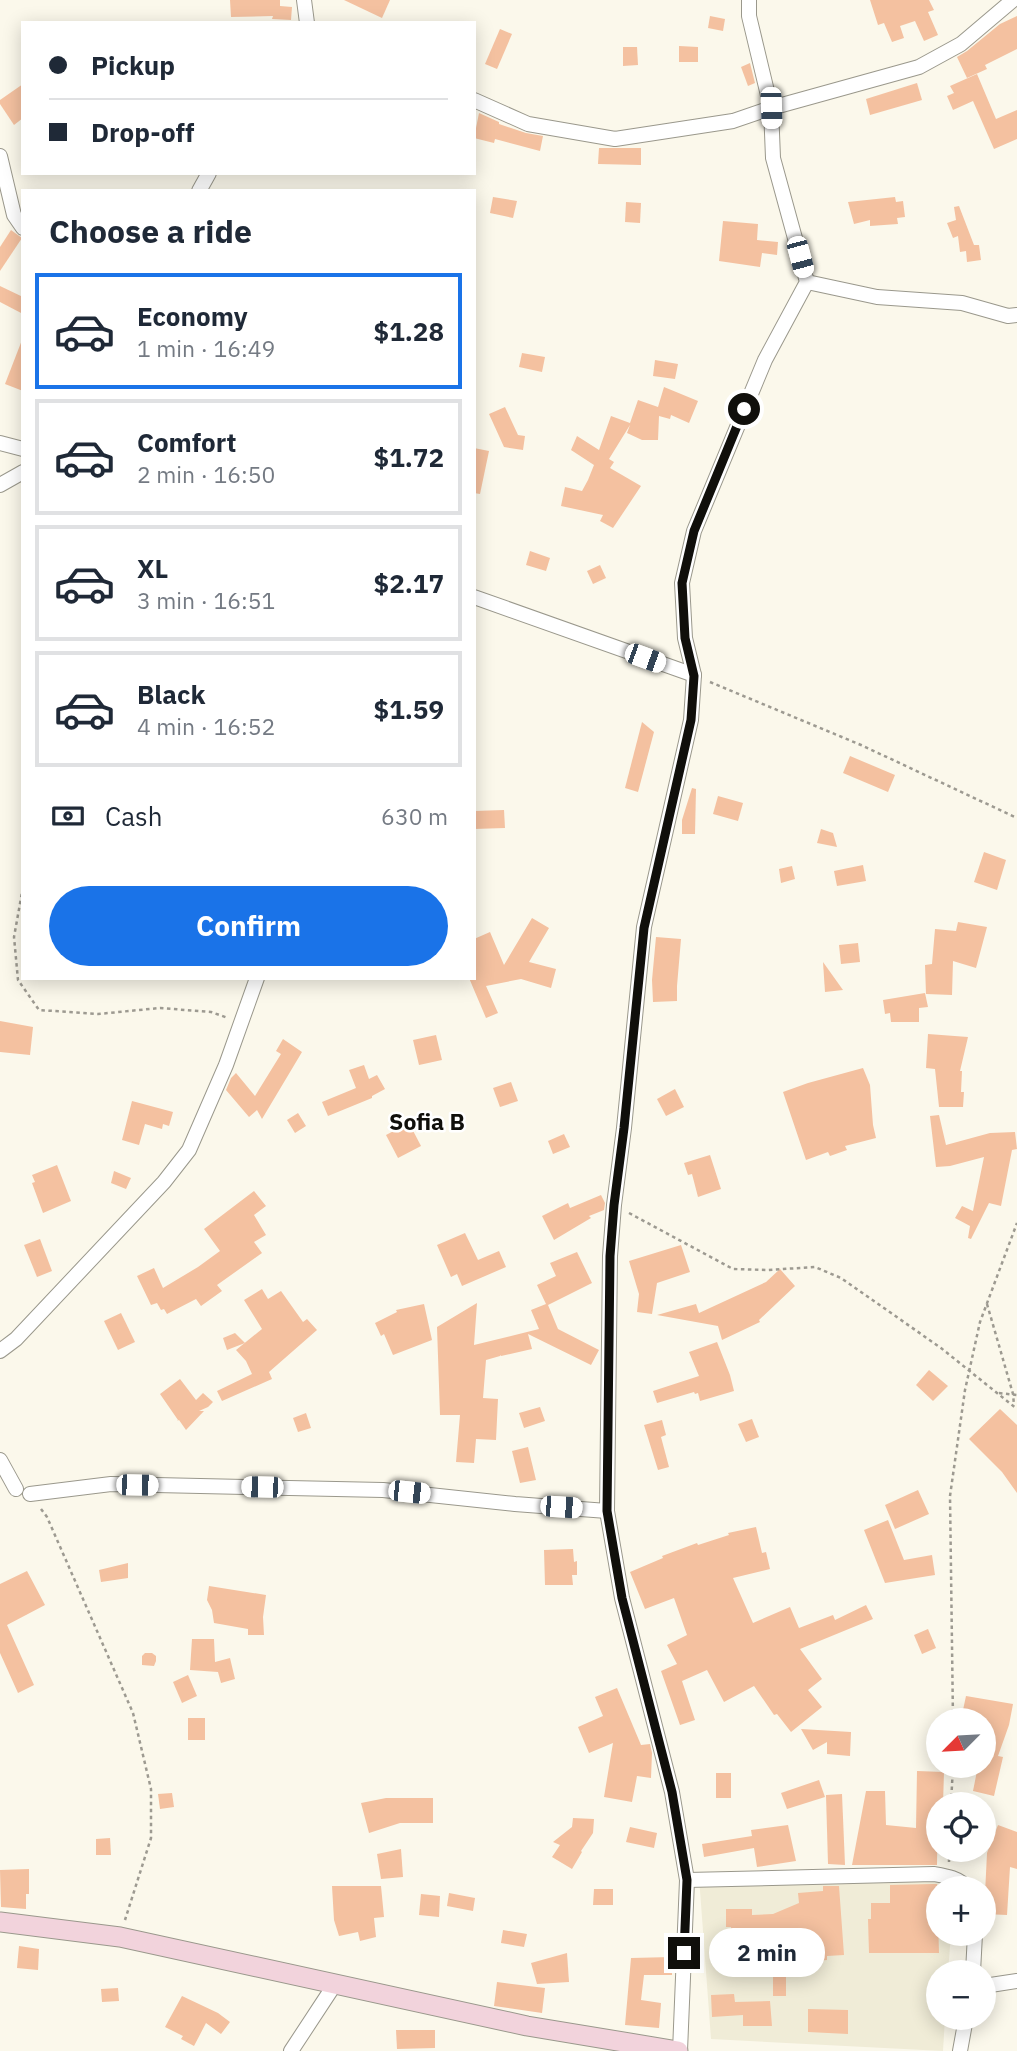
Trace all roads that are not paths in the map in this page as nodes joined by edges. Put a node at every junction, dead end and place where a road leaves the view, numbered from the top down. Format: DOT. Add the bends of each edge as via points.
graph roads {
  1 [pos="304,0"];
  2 [pos="749,0"];
  3 [pos="1013,0"];
  4 [pos="307,21"];
  5 [pos="476,101"];
  6 [pos="771,108"];
  7 [pos="0,156"];
  8 [pos="21,225"];
  9 [pos="807,282"];
  10 [pos="1017,315"];
  11 [pos="0,443"];
  12 [pos="21,448"];
  13 [pos="21,473"];
  14 [pos="0,485"];
  15 [pos="476,598"];
  16 [pos="694,676"];
  17 [pos="256,980"];
  18 [pos="0,1351"];
  19 [pos="0,1460"];
  20 [pos="607,1511"];
  21 [pos="948,1876"];
  22 [pos="687,1880"];
  23 [pos="0,1922"];
  24 [pos="1017,1981"];
  25 [pos="335,1984"];
  26 [pos="996,1984"];
  27 [pos="964,2030"];
  28 [pos="291,2051"];
  29 [pos="679,2051"];
  30 [pos="960,2051"];
  1 -- 4 [label="street"];
  2 -- 6 [label="street"];
  3 -- 6 [label="street" via="961,44 919,67"];
  5 -- 6 [label="street" via="528,124 615,139 733,121"];
  6 -- 9 [label="street" via="773,158"];
  7 -- 8 [label="street" via="14,215"];
  9 -- 10 [label="street"];
  9 -- 16 [label="street" via="765,360 694,531 682,583 685,638"];
  11 -- 12 [label="street"];
  13 -- 14 [label="street"];
  15 -- 16 [label="street"];
  16 -- 20 [label="street" via="691,720 644,928 614,1205"];
  17 -- 18 [label="street" via="189,1150 164,1182"];
  19 -- 20 [label="street" via="23,1491 111,1484 383,1490"];
  20 -- 22 [label="street" via="622,1598 672,1792"];
  21 -- 22 [label="street"];
  22 -- 29 [label="street"];
  23 -- 25 [label="street" via="120,1937"];
  24 -- 26 [label="street"];
  25 -- 28 [label="street"];
  25 -- 29 [label="street" via="527,2026"];
  27 -- 30 [label="street"];
}
